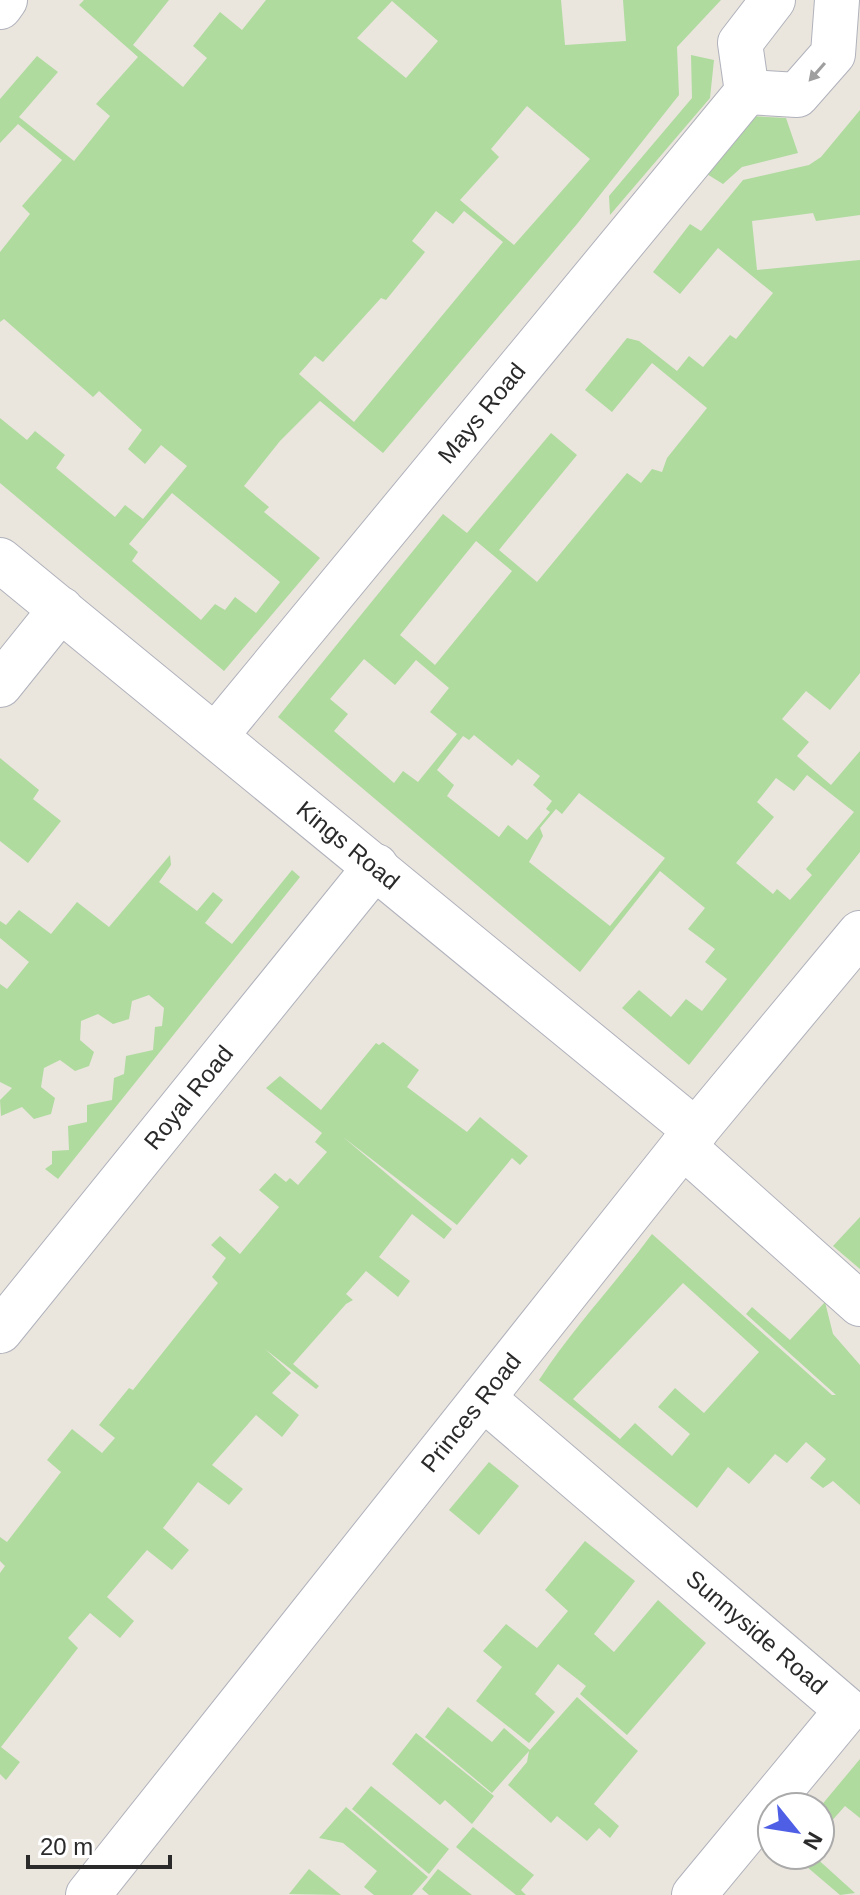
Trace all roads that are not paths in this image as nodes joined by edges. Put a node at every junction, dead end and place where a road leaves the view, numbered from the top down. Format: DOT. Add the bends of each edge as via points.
graph roads {
  1 [pos="5,0"];
  2 [pos="773,0"];
  3 [pos="837,0"];
  4 [pos="0,7"];
  5 [pos="747,92"];
  6 [pos="0,560"];
  7 [pos="61,609"];
  8 [pos="0,685"];
  9 [pos="217,734"];
  10 [pos="376,866"];
  11 [pos="860,933"];
  12 [pos="690,1139"];
  13 [pos="860,1304"];
  14 [pos="0,1331"];
  15 [pos="483,1398"];
  16 [pos="88,1895"];
  17 [pos="694,1895"];
  1 -- 4 [label="street"];
  2 -- 5 [label="street" via="740,43"];
  3 -- 5 [label="street, one-way" via="833,54 797,95"];
  5 -- 9 [label="street, Mays Road"];
  6 -- 7 [label="street, Kings Road"];
  7 -- 8 [label="street"];
  7 -- 9 [label="street, Kings Road"];
  9 -- 10 [label="street, Kings Road"];
  10 -- 12 [label="street, Kings Road"];
  10 -- 14 [label="street, Royal Road"];
  11 -- 12 [label="street, Princes Road"];
  12 -- 13 [label="street, Kings Road"];
  12 -- 15 [label="street, Princes Road"];
  15 -- 16 [label="street, Princes Road"];
  15 -- 17 [label="street, Sunnyside Road" via="847,1710"];
}
